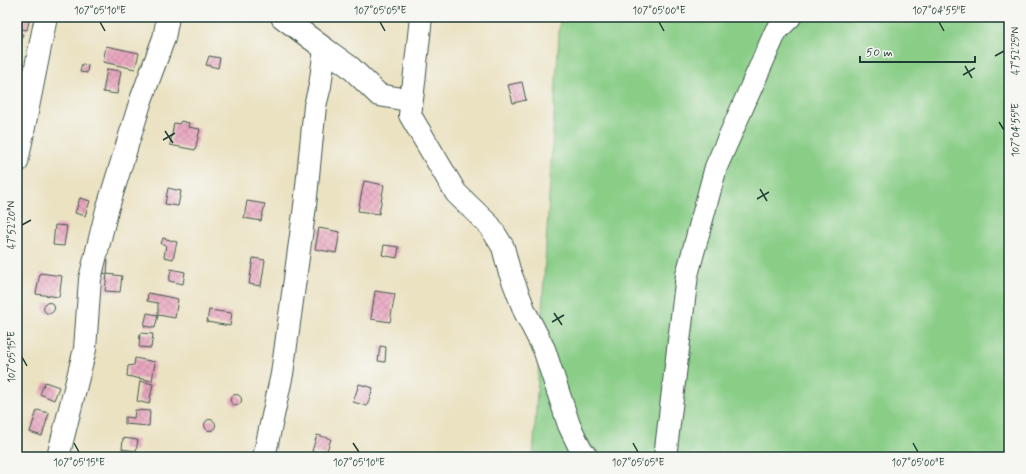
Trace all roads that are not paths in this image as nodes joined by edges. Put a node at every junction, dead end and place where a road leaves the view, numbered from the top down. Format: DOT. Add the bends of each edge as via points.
graph roads {
  1 [pos="46,17"];
  2 [pos="168,17"];
  3 [pos="282,17"];
  4 [pos="421,17"];
  5 [pos="790,17"];
  6 [pos="325,49"];
  7 [pos="413,91"];
  8 [pos="17,162"];
  9 [pos="569,425"];
  10 [pos="58,457"];
  11 [pos="264,457"];
  12 [pos="576,457"];
  13 [pos="586,457"];
  14 [pos="665,457"];
  1 -- 8 [label="street"];
  2 -- 10 [label="street" via="164,38 141,100 107,210 90,279 85,349"];
  3 -- 6 [label="street"];
  4 -- 7 [label="street"];
  5 -- 14 [label="street" via="776,31 716,167 687,275"];
  6 -- 7 [label="street" via="350,67 379,95 402,99"];
  6 -- 11 [label="street" via="315,106 305,206 282,374"];
  7 -- 9 [label="street" via="410,115 414,122 456,193 490,226 503,247 525,312 544,349"];
  9 -- 12 [label="street"];
  9 -- 13 [label="street"];
}
